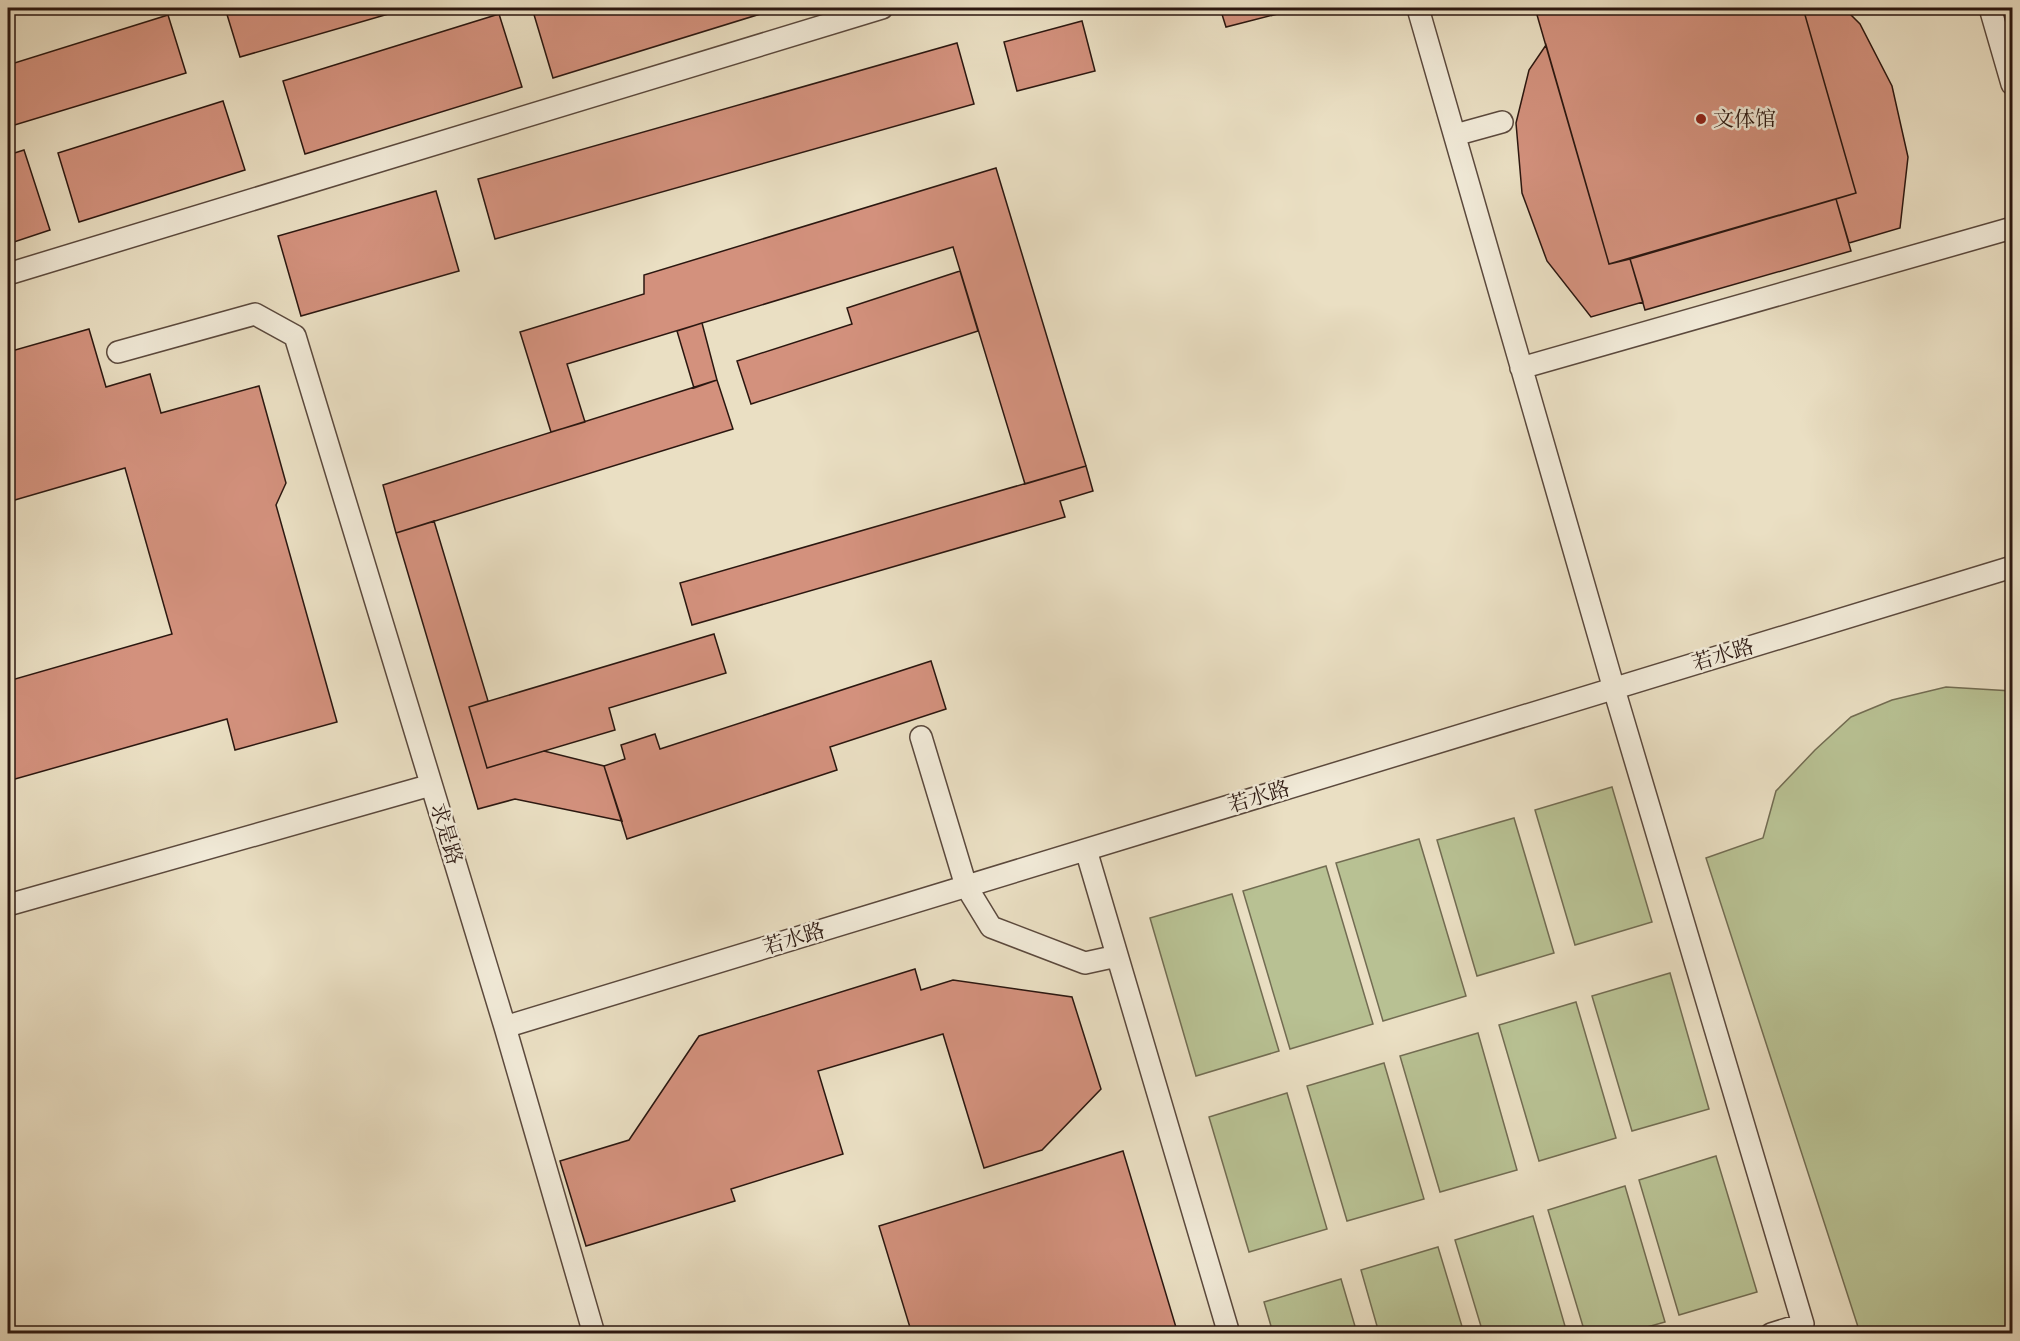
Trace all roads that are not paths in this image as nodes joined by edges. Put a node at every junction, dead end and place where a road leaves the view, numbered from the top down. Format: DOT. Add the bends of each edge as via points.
graph roads {
  1 [pos="882,8"];
  2 [pos="1990,8"];
  3 [pos="1419,12"];
  4 [pos="2013,84"];
  5 [pos="1502,122"];
  6 [pos="1455,135"];
  7 [pos="2013,228"];
  8 [pos="8,274"];
  9 [pos="118,352"];
  10 [pos="1521,368"];
  11 [pos="2013,567"];
  12 [pos="1614,689"];
  13 [pos="921,737"];
  14 [pos="431,785"];
  15 [pos="1086,850"];
  16 [pos="966,886"];
  17 [pos="8,905"];
  18 [pos="1117,956"];
  19 [pos="505,1027"];
  20 [pos="594,1334"];
  21 [pos="1229,1334"];
  22 [pos="1771,1334"];
  1 -- 8 [label="lane"];
  2 -- 4 [label="lane"];
  3 -- 6 [label="lane"];
  5 -- 6 [label="lane"];
  6 -- 10 [label="lane"];
  7 -- 10 [label="lane"];
  9 -- 14 [label="lane, 求是路" via="255,314 295,336"];
  10 -- 12 [label="lane"];
  11 -- 12 [label="lane, 若水路"];
  12 -- 15 [label="lane, 若水路"];
  12 -- 22 [label="lane" via="1803,1324"];
  13 -- 16 [label="lane"];
  14 -- 17 [label="lane"];
  14 -- 19 [label="lane, 求是路"];
  15 -- 16 [label="lane, 若水路"];
  15 -- 18 [label="lane"];
  16 -- 18 [label="lane" via="991,927 1085,963"];
  16 -- 19 [label="lane, 若水路"];
  18 -- 21 [label="lane"];
  19 -- 20 [label="lane, 求是路"];
}
